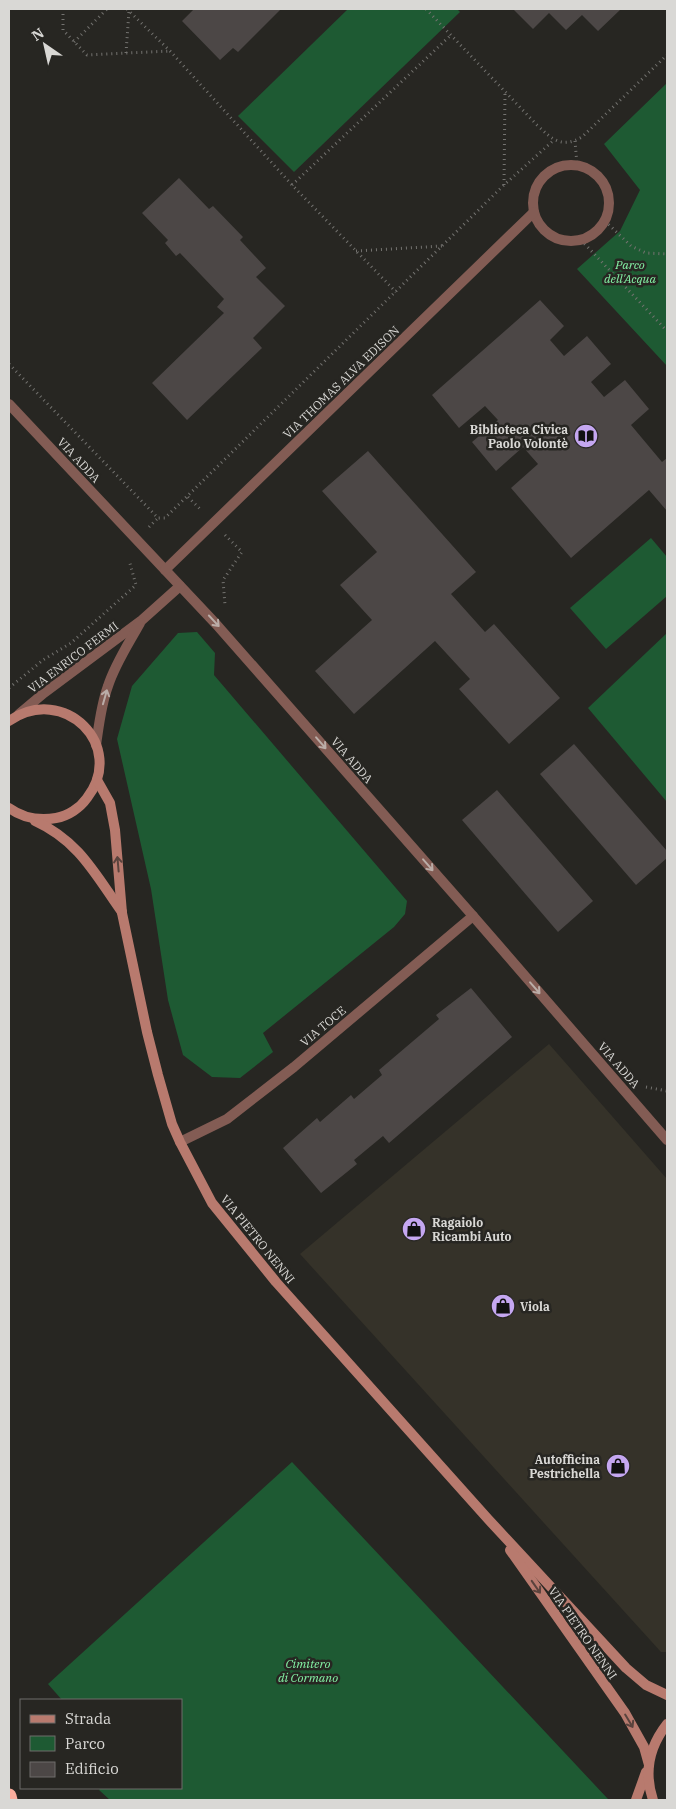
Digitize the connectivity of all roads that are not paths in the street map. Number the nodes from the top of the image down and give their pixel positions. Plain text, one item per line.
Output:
1 (534, 212) junction
2 (9, 404) edge
3 (166, 570) junction
4 (180, 586) junction
5 (142, 620) junction
6 (19, 714) junction
7 (9, 721) edge
8 (96, 745) junction
9 (97, 780) junction
10 (9, 808) edge
11 (9, 812) edge
12 (20, 815) junction
13 (31, 818) junction
14 (122, 913) junction
15 (473, 916) junction
16 (667, 1140) edge
17 (180, 1142) junction
18 (488, 1519) junction
19 (667, 1695) edge
20 (667, 1724) edge
21 (649, 1766) junction
22 (9, 1796) edge
23 (10, 1800) edge
24 (636, 1800) edge
25 (653, 1800) edge

1 - 1 street
1 - 3 street, VIA THOMAS ALVA EDISON
2 - 3 street, VIA ADDA
3 - 4 street, VIA ADDA
4 - 5 street, VIA ENRICO FERMI
4 -> 15 street, VIA ADDA
5 - 6 street, VIA ENRICO FERMI
8 -> 5 street, VIA ENRICO FERMI
6 - 7 street
6 - 8 street
8 - 9 street
9 - 13 street
14 -> 9 street, VIA PIETRO NENNI
10 - 12 street
11 - 12 street
12 - 13 street
13 - 14 street, VIA PIETRO NENNI
14 - 17 street, VIA PIETRO NENNI
15 -> 16 street, VIA ADDA
15 - 17 street, VIA TOCE
17 - 18 street, VIA PIETRO NENNI
18 - 19 street, VIA PIETRO NENNI
18 -> 21 street, VIA PIETRO NENNI
20 - 21 street
21 - 24 street
21 - 25 street
22 - 23 highway

